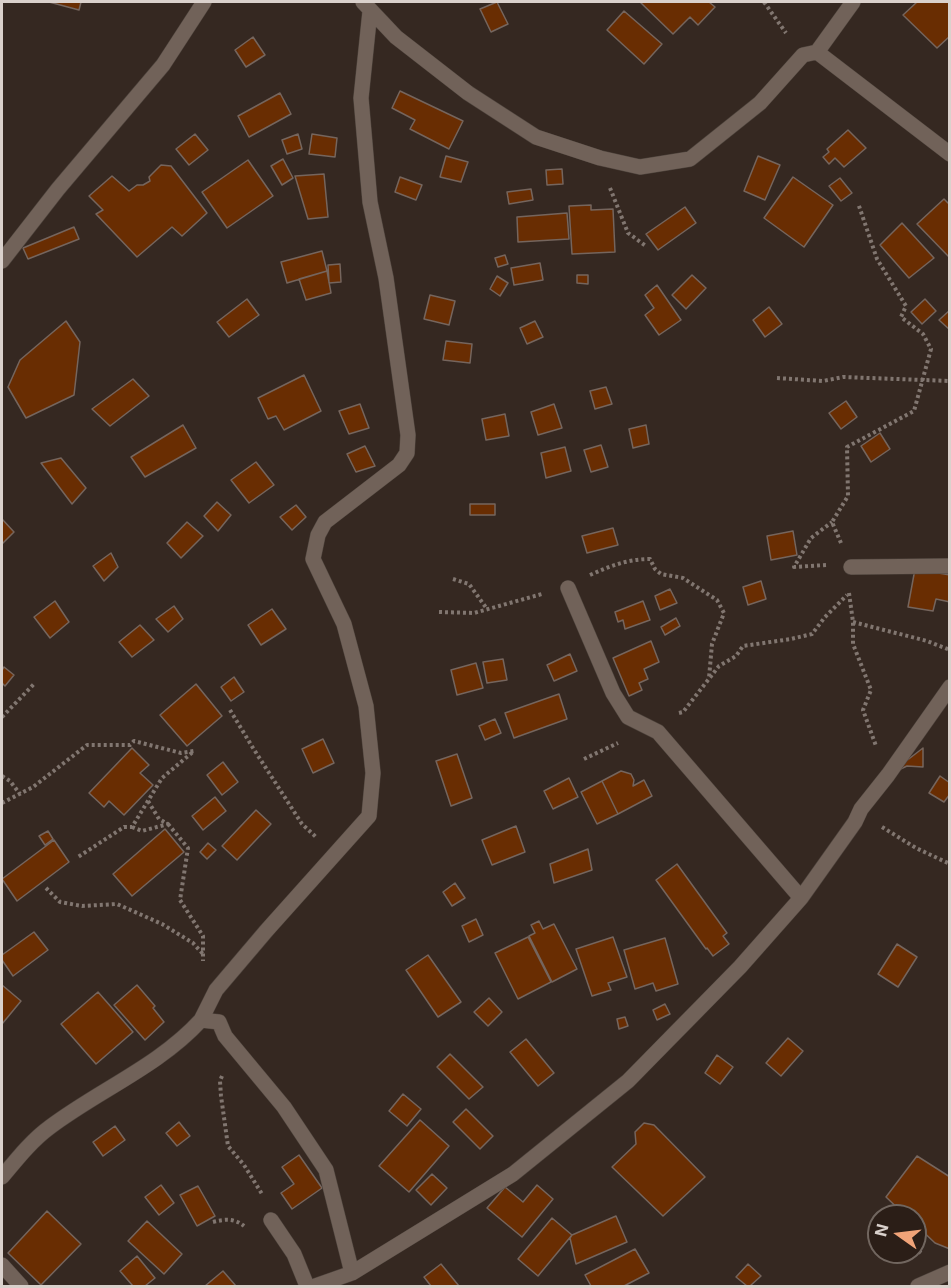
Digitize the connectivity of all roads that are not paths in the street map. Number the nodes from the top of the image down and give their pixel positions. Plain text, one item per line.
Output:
1 (204, 2) edge
2 (853, 2) edge
3 (366, 6) edge
4 (810, 54) junction
5 (950, 154) edge
6 (2, 261) edge
7 (950, 566) edge
8 (851, 567) road end
9 (568, 588) road end
10 (950, 687) edge
11 (801, 898) junction
12 (201, 1020) junction
13 (2, 1177) edge
14 (271, 1220) road end
15 (2, 1265) edge
16 (950, 1272) edge
17 (352, 1273) junction
18 (21, 1287) edge
19 (307, 1287) edge
20 (315, 1287) edge
21 (918, 1287) edge

1 - 6 street
2 - 4 street
3 - 4 street
3 - 12 street
4 - 5 street
7 - 8 street
9 - 11 street
10 - 11 street
11 - 17 street
12 - 13 street
12 - 17 street
14 - 19 street
15 - 18 street
16 - 21 street
17 - 20 street

